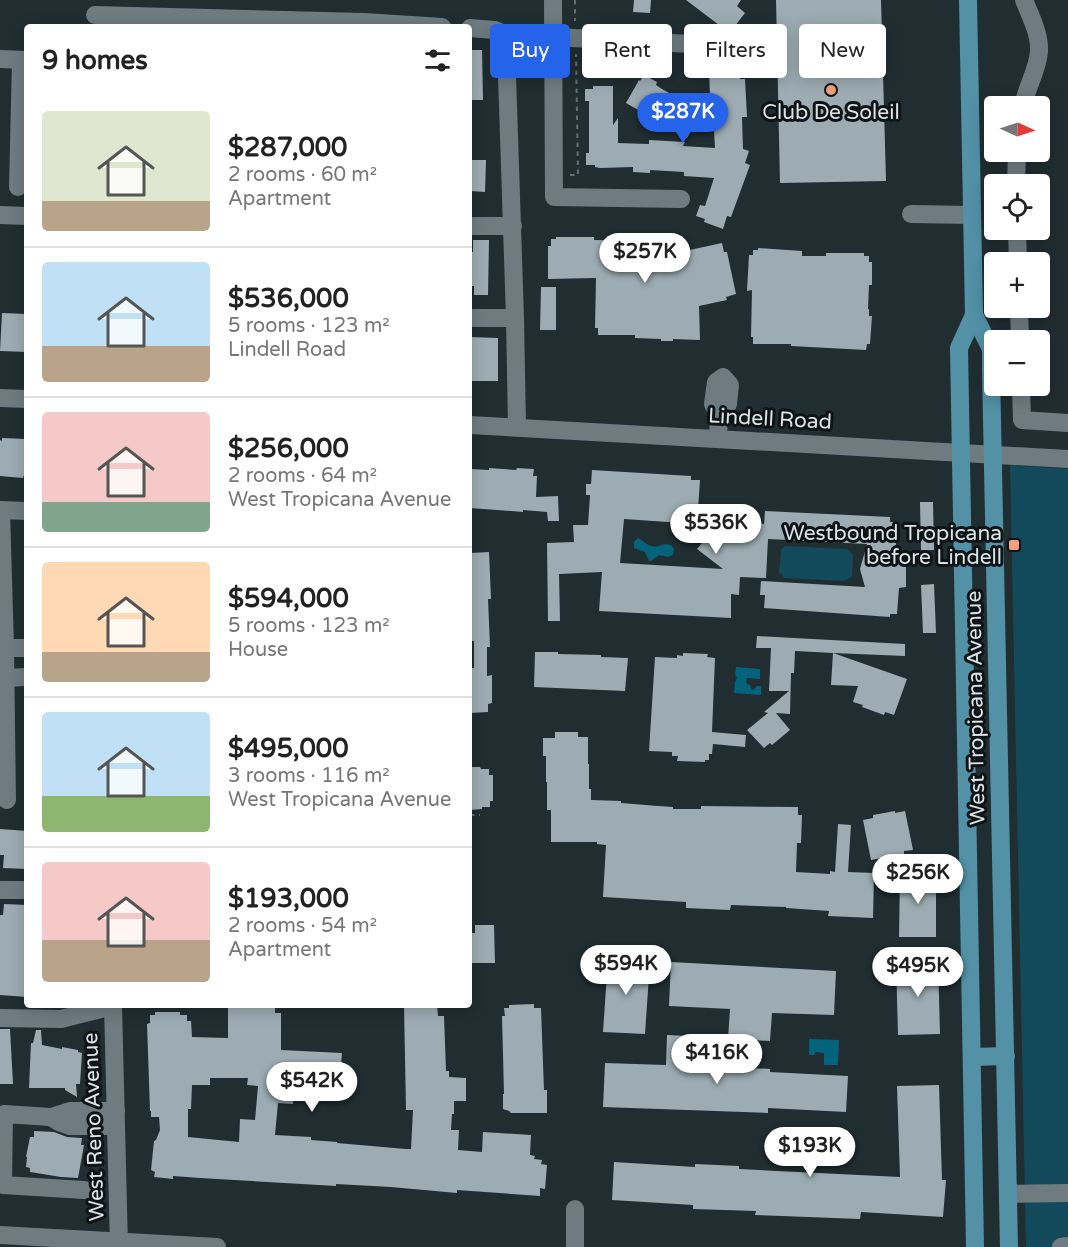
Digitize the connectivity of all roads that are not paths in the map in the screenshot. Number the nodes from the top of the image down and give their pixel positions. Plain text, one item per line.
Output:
1 (553, 0) edge
2 (968, 0) edge
3 (1024, 0) edge
4 (95, 14) edge
5 (250, 23) edge
6 (303, 24) edge
7 (553, 24) edge
8 (472, 28) edge
9 (570, 38) edge
10 (684, 44) edge
11 (0, 59) edge
12 (24, 60) edge
13 (553, 78) edge
14 (1026, 96) edge
15 (18, 187) dead end
16 (681, 199) dead end
17 (911, 214) dead end
18 (0, 215) edge
19 (24, 216) edge
20 (972, 216) junction
21 (472, 226) edge
22 (513, 226) junction
23 (974, 315) junction
24 (472, 318) edge
25 (515, 318) junction
26 (1021, 396) edge
27 (0, 398) edge
28 (24, 399) edge
29 (720, 414) dead end
30 (1068, 423) edge
31 (472, 424) edge
32 (517, 427) junction
33 (718, 439) junction
34 (961, 453) junction
35 (993, 454) junction
36 (1068, 459) edge
37 (0, 510) edge
38 (24, 511) edge
39 (5, 648) junction
40 (24, 648) edge
41 (24, 677) edge
42 (5, 678) junction
43 (3, 736) edge
44 (966, 747) junction
45 (999, 747) junction
46 (999, 773) junction
47 (966, 774) junction
48 (7, 800) dead end
49 (0, 890) edge
50 (24, 890) edge
51 (102, 1008) edge
52 (113, 1008) edge
53 (0, 1018) edge
54 (1006, 1056) junction
55 (972, 1057) junction
56 (116, 1118) junction
57 (2, 1185) edge
58 (84, 1190) dead end
59 (1068, 1193) edge
60 (1008, 1194) junction
61 (575, 1209) dead end
62 (0, 1235) edge
63 (119, 1244) edge
64 (1068, 1246) edge
65 (217, 1247) edge
66 (575, 1247) edge
67 (975, 1247) edge
68 (1009, 1247) edge
69 (1060, 1247) edge

1 - 7 street
2 - 20 main road, West Tropicana Avenue
3 - 14 street
4 - 5 street
5 - 6 street
8 - 22 street
9 - 10 street
11 - 12 street
12 - 15 street
13 - 16 street
17 - 20 street
18 - 19 street
20 - 23 main road, West Tropicana Avenue
21 - 22 street
22 - 25 street
23 - 34 main road, West Tropicana Avenue
23 - 35 main road, West Tropicana Avenue
24 - 25 street
25 - 32 street
26 - 30 street
27 - 28 street
29 - 33 street
31 - 32 street, Lindell Road
32 - 33 street, Lindell Road
33 - 34 street, Lindell Road
34 - 35 street, Lindell Road
34 - 44 main road, West Tropicana Avenue
35 - 36 street, Lindell Road
35 - 45 main road, West Tropicana Avenue
37 - 38 street
37 - 39 street
39 - 40 street
39 - 42 street
41 - 42 street
42 - 43 street
43 - 48 street
44 - 45 main road
44 - 47 main road, West Tropicana Avenue
45 - 46 main road, West Tropicana Avenue
46 - 47 main road
46 - 54 main road, West Tropicana Avenue
47 - 55 main road, West Tropicana Avenue
49 - 50 street
51 - 53 street
52 - 56 street, West Reno Avenue
54 - 55 main road
54 - 60 main road, West Tropicana Avenue
55 - 67 main road, West Tropicana Avenue
56 - 57 street
56 - 63 street, West Reno Avenue
57 - 58 street
59 - 60 street
60 - 68 main road, West Tropicana Avenue
61 - 66 street
62 - 63 street
63 - 65 street
64 - 69 street

